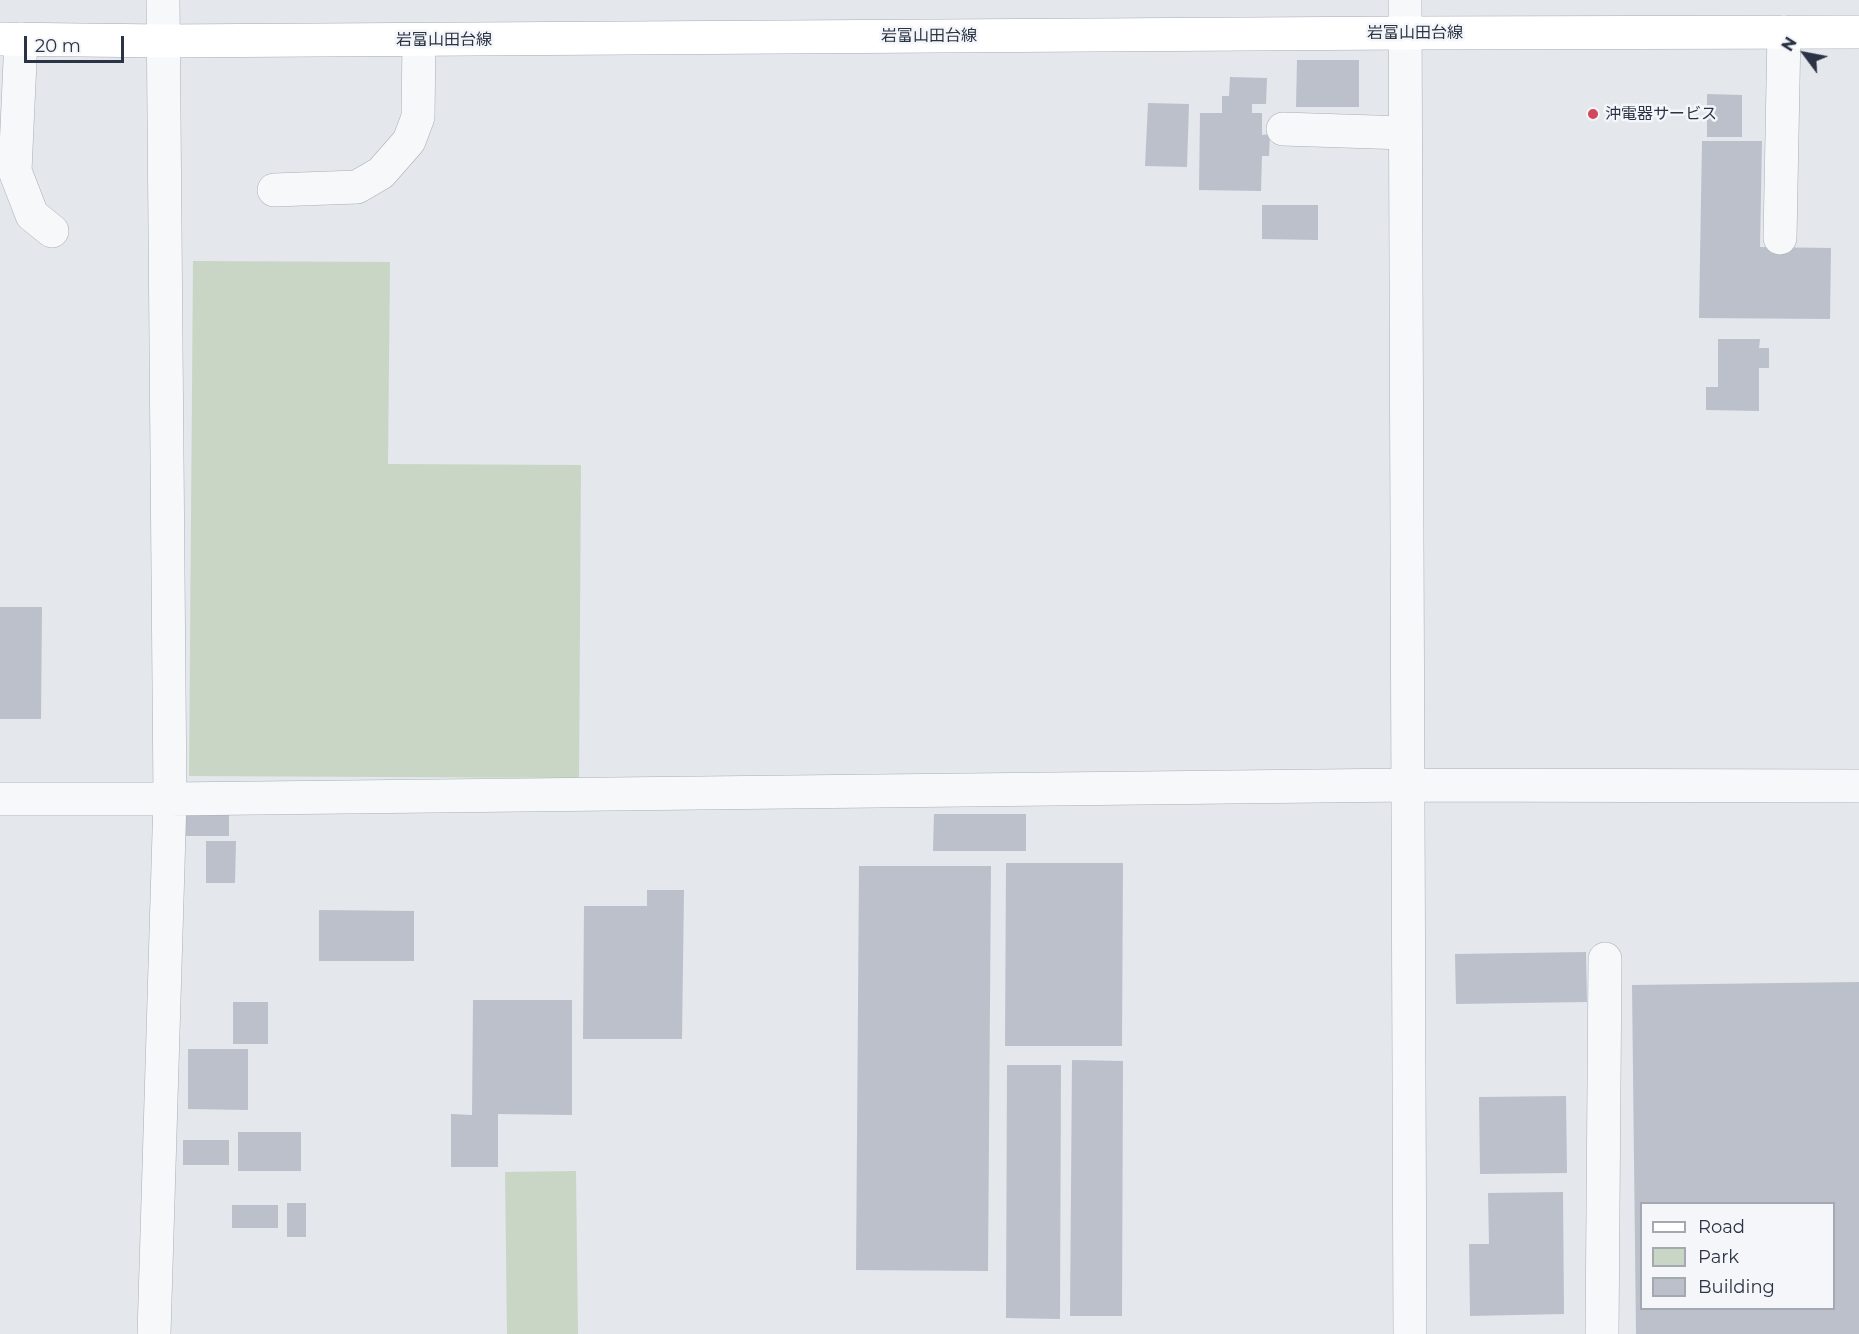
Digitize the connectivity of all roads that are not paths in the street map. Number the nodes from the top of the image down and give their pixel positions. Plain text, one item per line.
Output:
1 (163, 0) edge
2 (1405, 0) edge
3 (1784, 32) junction
4 (1859, 32) edge
5 (1405, 33) junction
6 (11, 39) edge
7 (419, 40) junction
8 (163, 41) junction
9 (1283, 129) dead end
10 (1405, 133) junction
11 (274, 190) dead end
12 (52, 231) dead end
13 (1780, 238) dead end
14 (1408, 785) junction
15 (1859, 786) edge
16 (0, 799) edge
17 (170, 799) junction
18 (1605, 959) dead end
19 (154, 1334) edge
20 (1410, 1334) edge
21 (1602, 1334) edge

1 - 8 street
2 - 5 street
3 - 4 main road, 岩富山田台線
3 - 5 main road, 岩富山田台線
3 - 13 street
5 - 7 main road, 岩富山田台線
5 - 10 street
6 - 8 main road, 岩富山田台線
6 - 12 street
7 - 8 main road, 岩富山田台線
7 - 11 street
8 - 17 street
9 - 10 street
10 - 14 street
14 - 15 street
14 - 17 street
14 - 20 street
16 - 17 street
17 - 19 street
18 - 21 street

